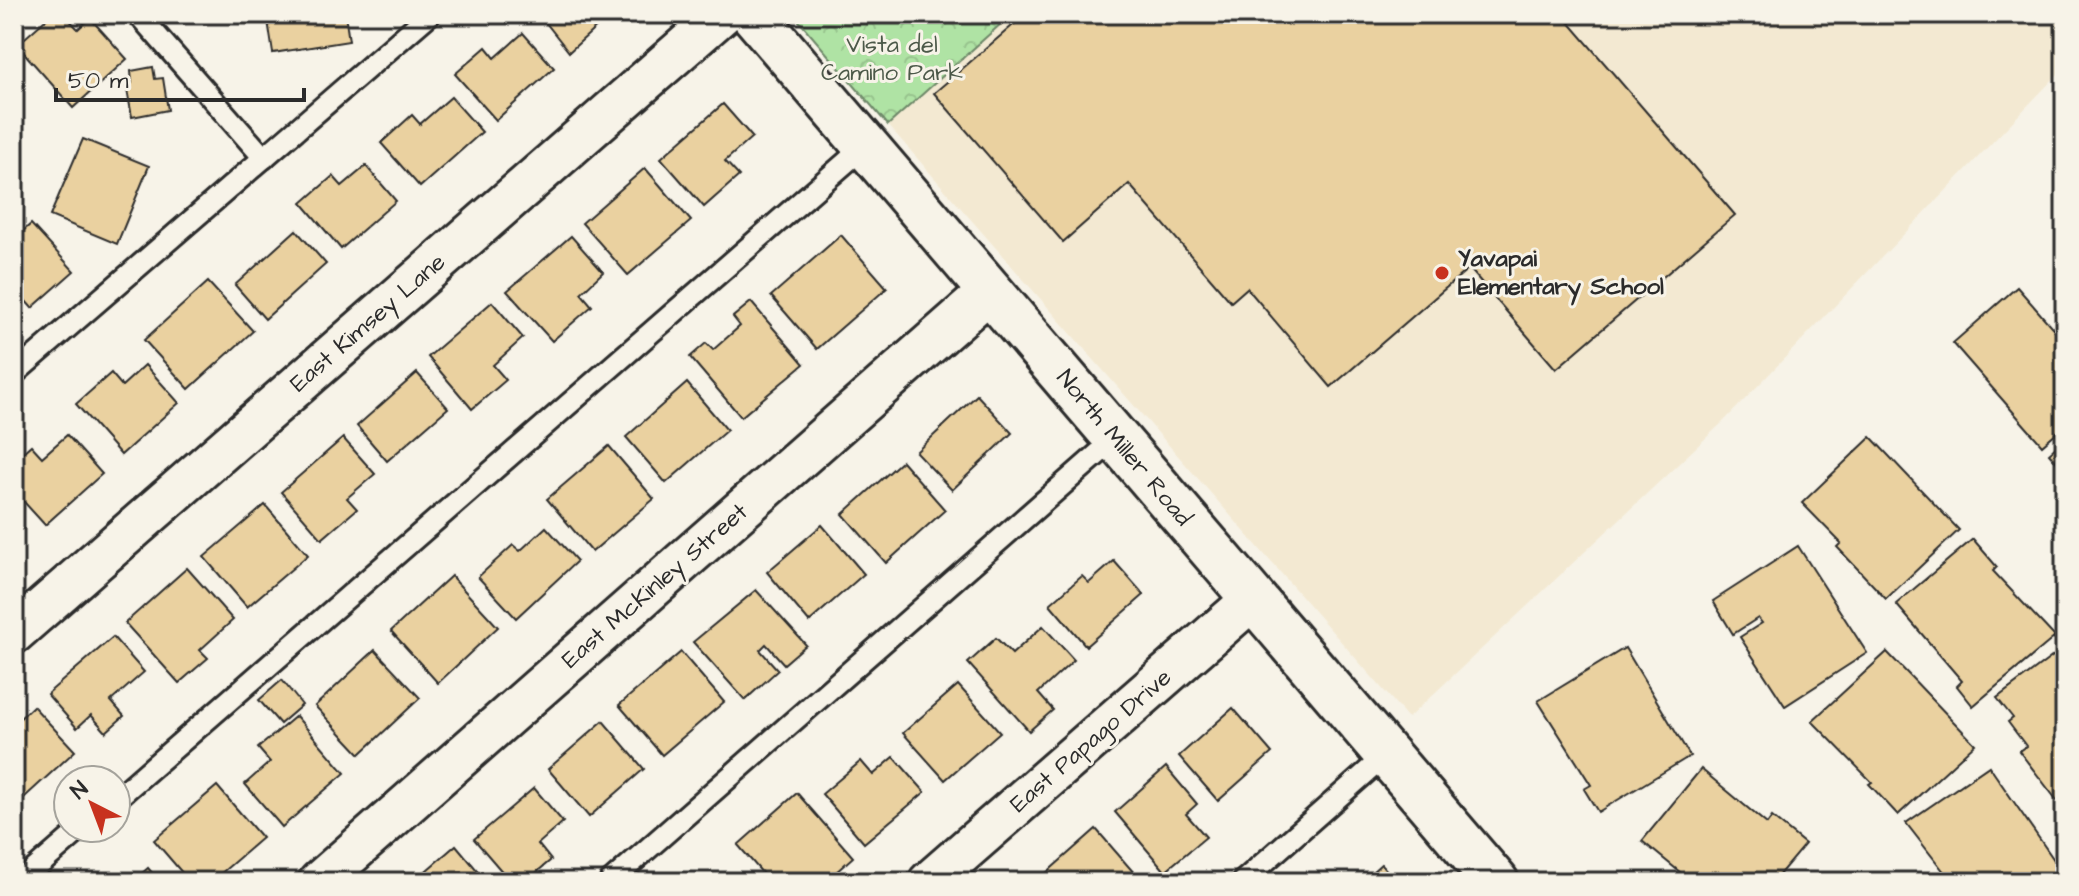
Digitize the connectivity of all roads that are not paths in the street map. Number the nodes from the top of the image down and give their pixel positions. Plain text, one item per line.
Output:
1 (138, 14) edge
2 (430, 14) edge
3 (722, 14) edge
4 (753, 14) edge
5 (866, 145) junction
6 (264, 158) junction
7 (991, 290) junction
8 (14, 374) edge
9 (1116, 438) junction
10 (1253, 599) junction
11 (14, 633) edge
12 (1386, 755) junction
13 (132, 785) edge
14 (64, 844) edge
15 (20, 882) edge
16 (319, 882) edge
17 (610, 882) edge
18 (929, 882) edge
19 (1242, 882) edge
20 (1496, 882) edge

1 - 6 lane
2 - 6 lane
3 - 11 street, East Kimsey Lane
4 - 5 street, North Miller Road
5 - 7 street, North Miller Road
5 - 13 lane
6 - 8 lane
7 - 9 street, North Miller Road
7 - 16 street, East McKinley Street
9 - 10 street, North Miller Road
9 - 17 lane
10 - 12 street, North Miller Road
10 - 18 street, East Papago Drive
12 - 19 lane
12 - 20 street, North Miller Road
14 - 15 lane

